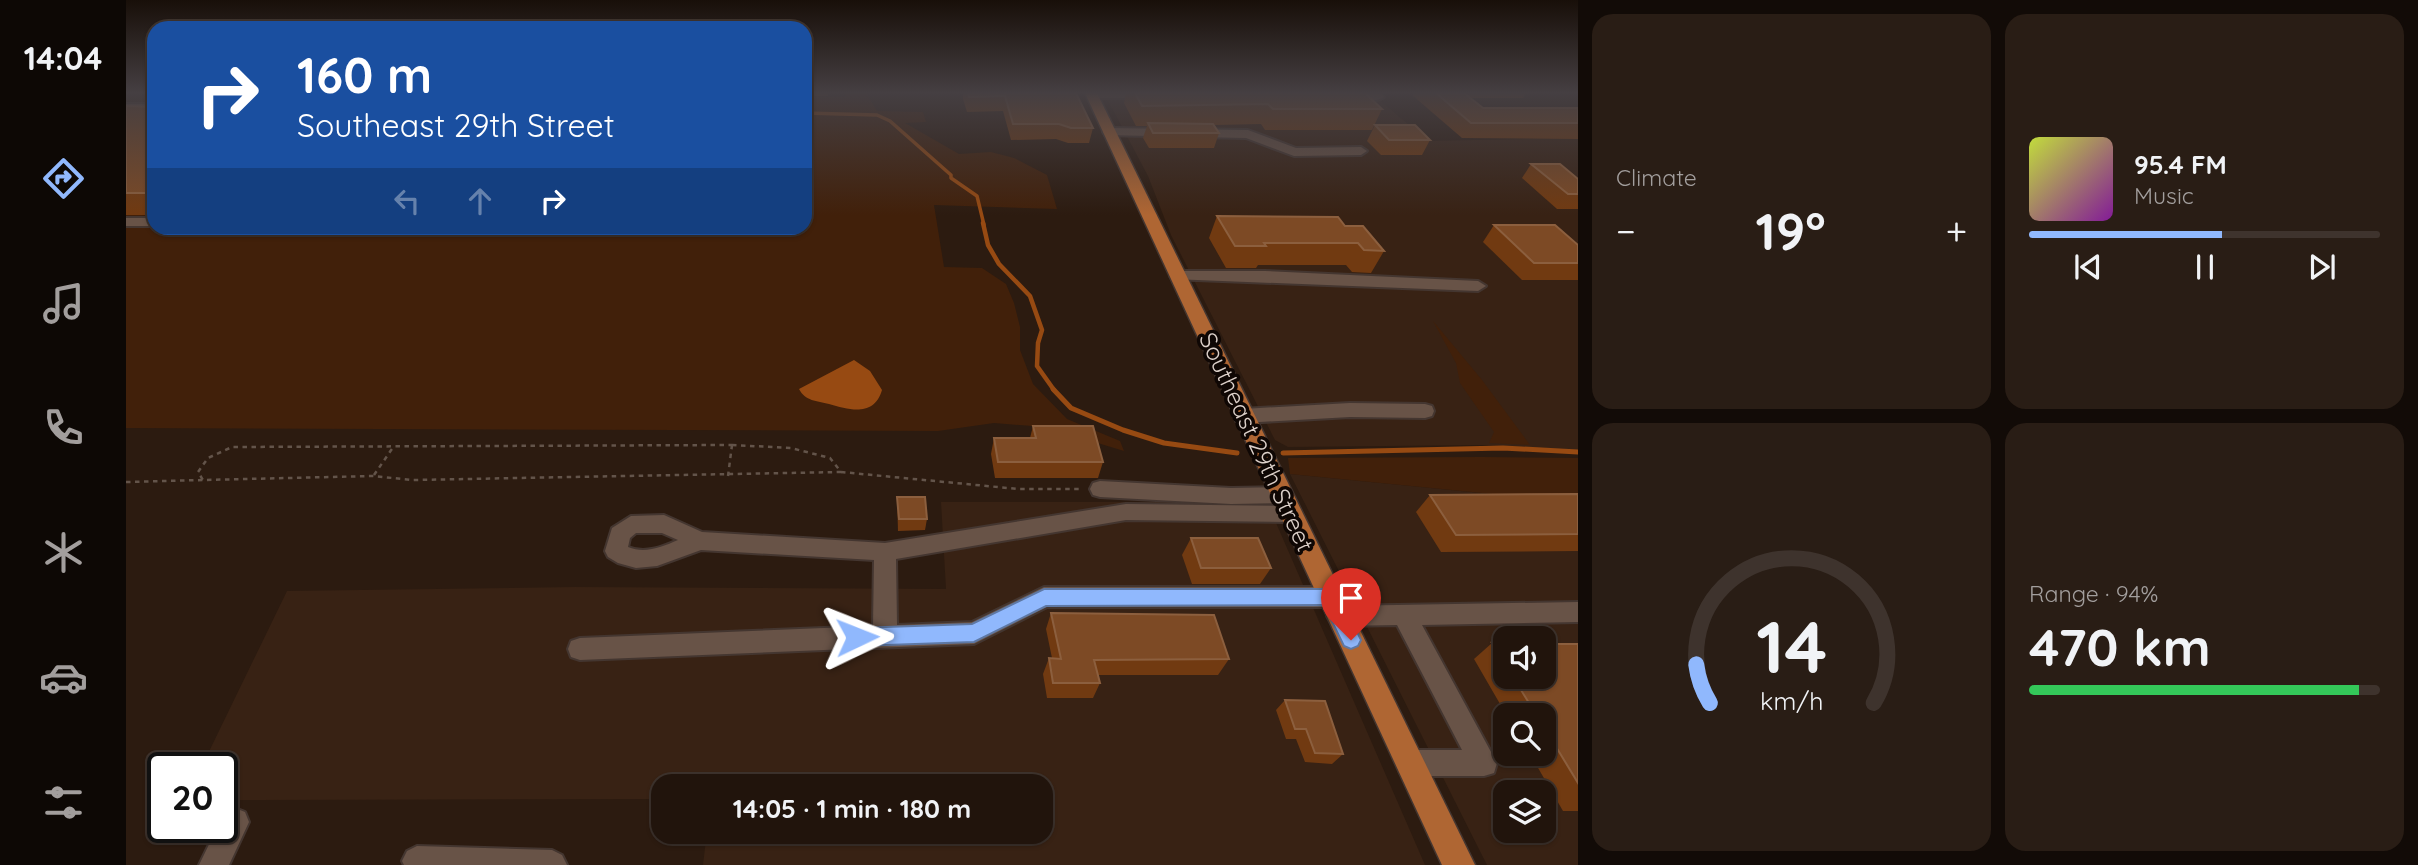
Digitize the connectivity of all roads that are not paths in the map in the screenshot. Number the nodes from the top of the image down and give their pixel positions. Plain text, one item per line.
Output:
1 (1110, 133) edge
2 (1172, 133) edge
3 (1361, 151) dead end
4 (126, 222) edge
5 (147, 222) edge
6 (1178, 276) junction
7 (1478, 286) dead end
8 (1425, 411) dead end
9 (1243, 416) junction
10 (1100, 489) road end
11 (1285, 504) junction
12 (699, 541) dead end
13 (885, 552) junction
14 (1334, 606) junction
15 (1578, 612) edge
16 (1404, 615) junction
17 (885, 636) junction
18 (580, 649) dead end
19 (1410, 763) junction
20 (225, 843) edge
21 (417, 861) dead end
22 (214, 865) edge
23 (552, 865) edge
24 (1459, 865) edge

1 - 6 main road, Southeast 29th Street
2 - 3 lane
4 - 5 lane
6 - 7 lane
6 - 9 main road, Southeast 29th Street
8 - 9 lane
9 - 11 main road, Southeast 29th Street
10 - 11 lane
11 - 13 lane
11 - 14 main road, Southeast 29th Street
12 - 13 lane
13 - 17 lane
14 - 16 lane
14 - 17 lane
14 - 19 main road, Southeast 29th Street
15 - 16 lane
16 - 19 lane
17 - 18 lane
19 - 24 main road, Southeast 29th Street
20 - 22 lane
21 - 23 lane

